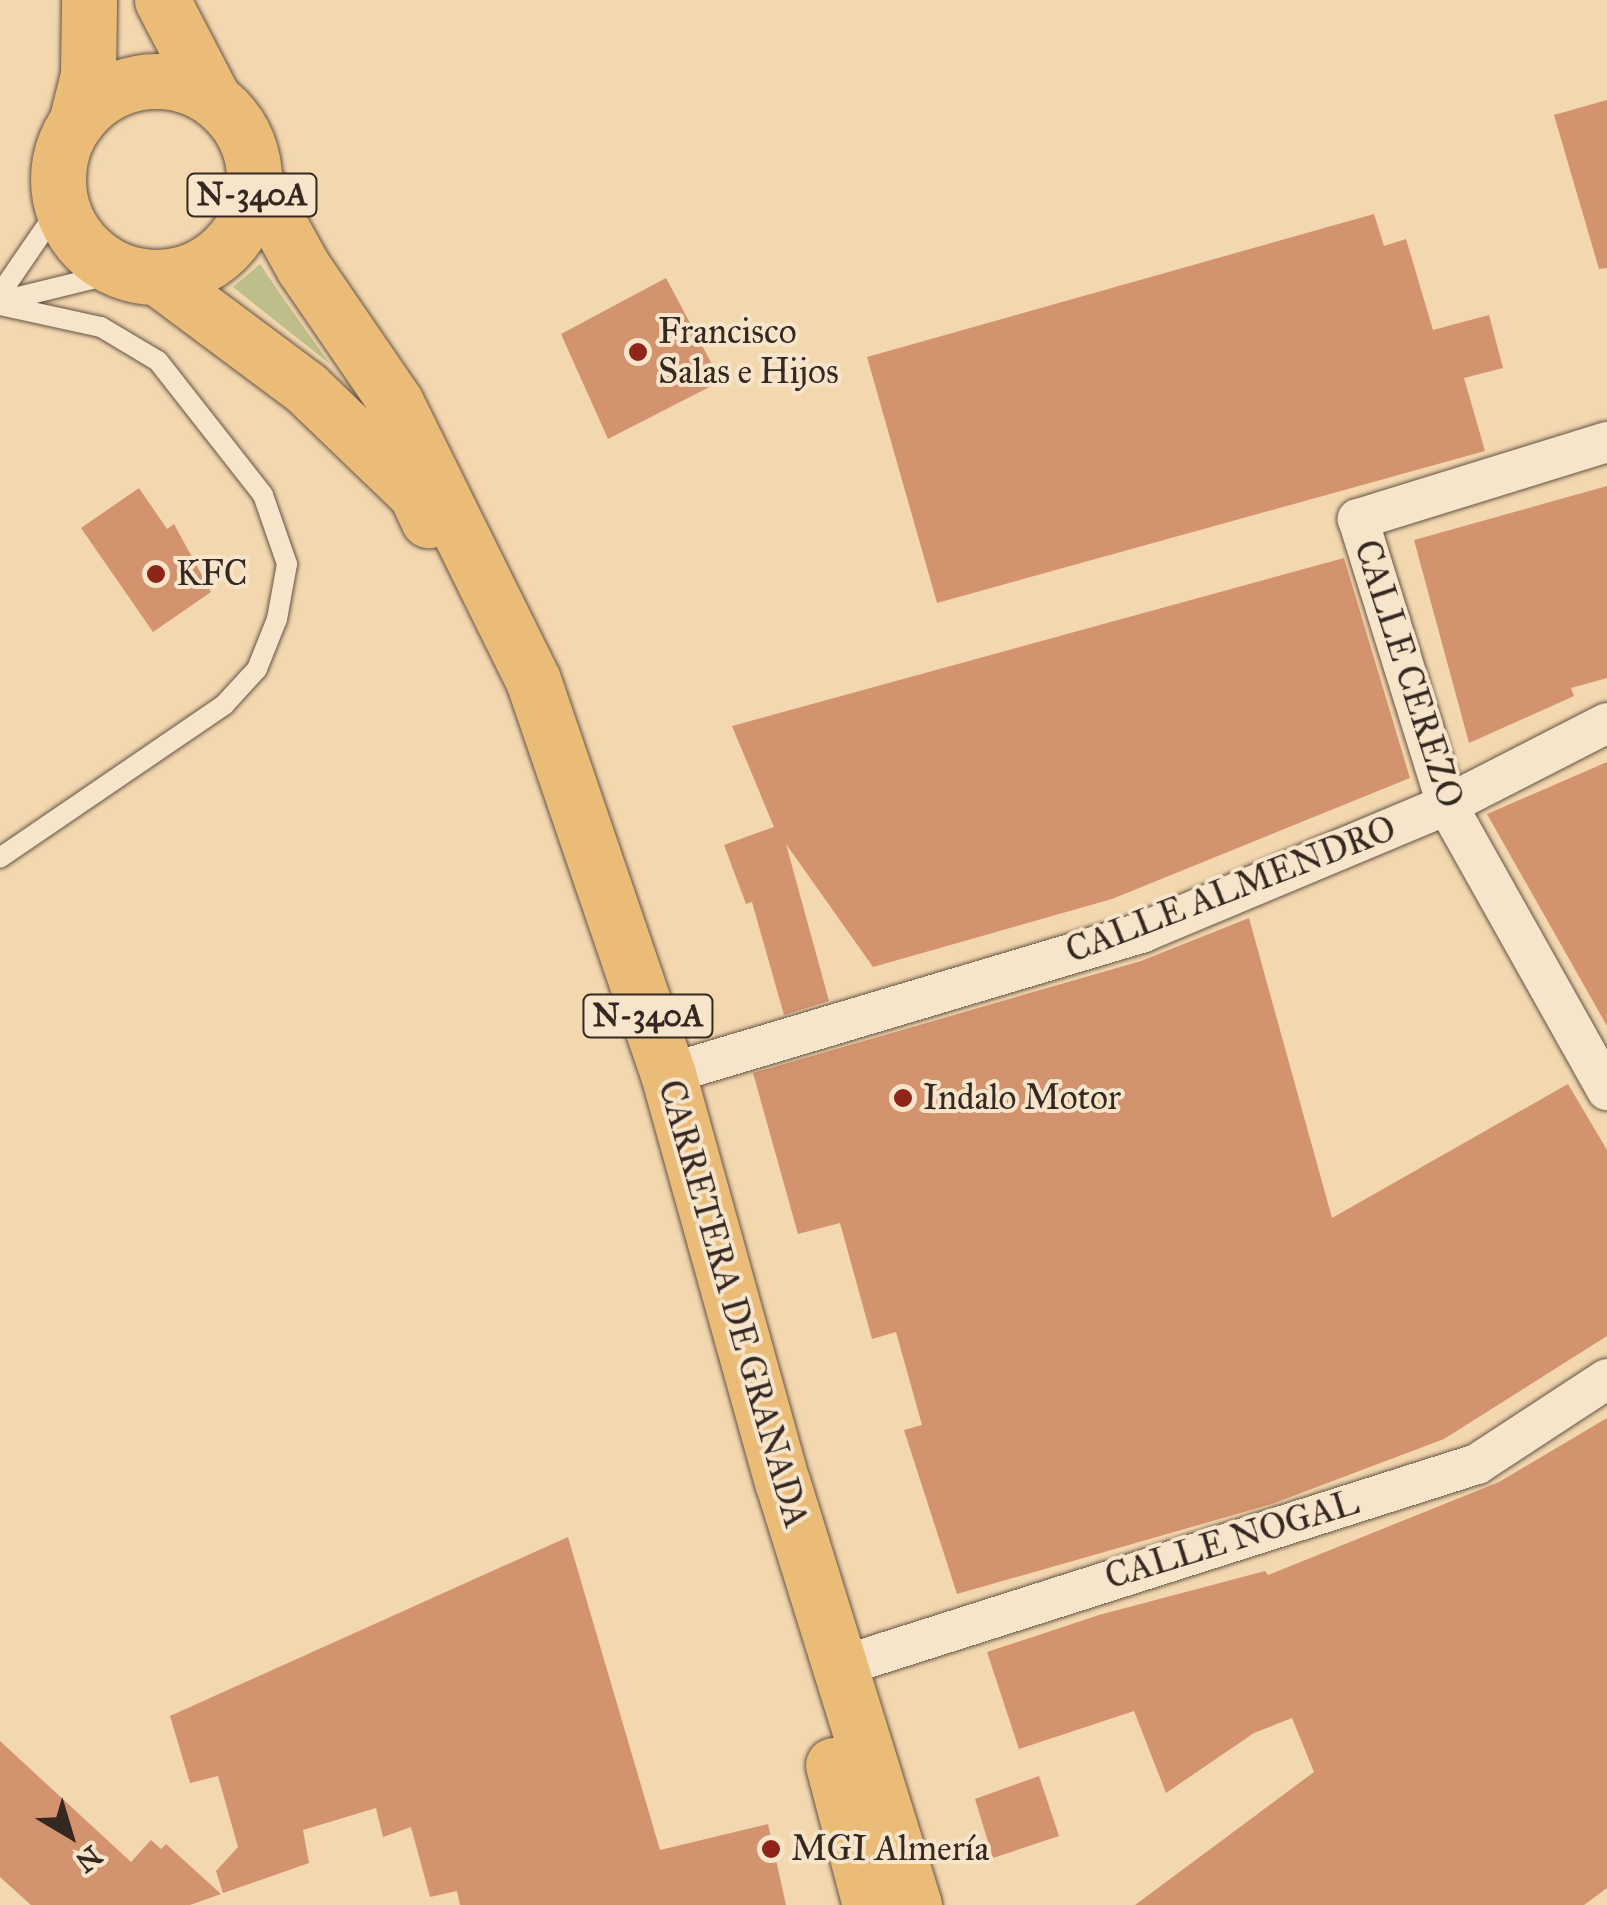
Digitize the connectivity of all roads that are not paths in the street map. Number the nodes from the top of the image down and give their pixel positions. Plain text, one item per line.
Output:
1 (89, 0) edge
2 (162, 0) edge
3 (214, 100) junction
4 (76, 123) junction
5 (254, 180) junction
6 (62, 206) junction
7 (140, 274) junction
8 (0, 294) edge
9 (0, 304) edge
10 (1607, 442) edge
11 (1607, 723) edge
12 (1447, 805) junction
13 (0, 858) edge
14 (668, 1074) junction
15 (1607, 1090) edge
16 (1607, 1379) edge
17 (839, 1666) junction
18 (870, 1905) edge
19 (914, 1905) edge

1 - 4 highway
2 - 3 highway, N-340A
3 - 4 highway
3 - 5 highway, N-340A
4 - 6 highway
5 - 7 highway, N-340A
5 - 14 highway, CARRETERA DE GRANADA / N-340A
6 - 7 highway, N-340A
6 - 8 lane
7 - 9 lane
7 - 18 highway, CARRETERA DE GRANADA / N-340A
9 - 13 lane
10 - 12 street, CALLE CEREZO
11 - 12 street, CALLE ALMENDRO
12 - 14 street, CALLE ALMENDRO
12 - 15 street, CALLE CEREZO
14 - 17 highway, CARRETERA DE GRANADA / N-340A
16 - 17 street, CALLE NOGAL
17 - 19 highway, CARRETERA DE GRANADA / N-340A

